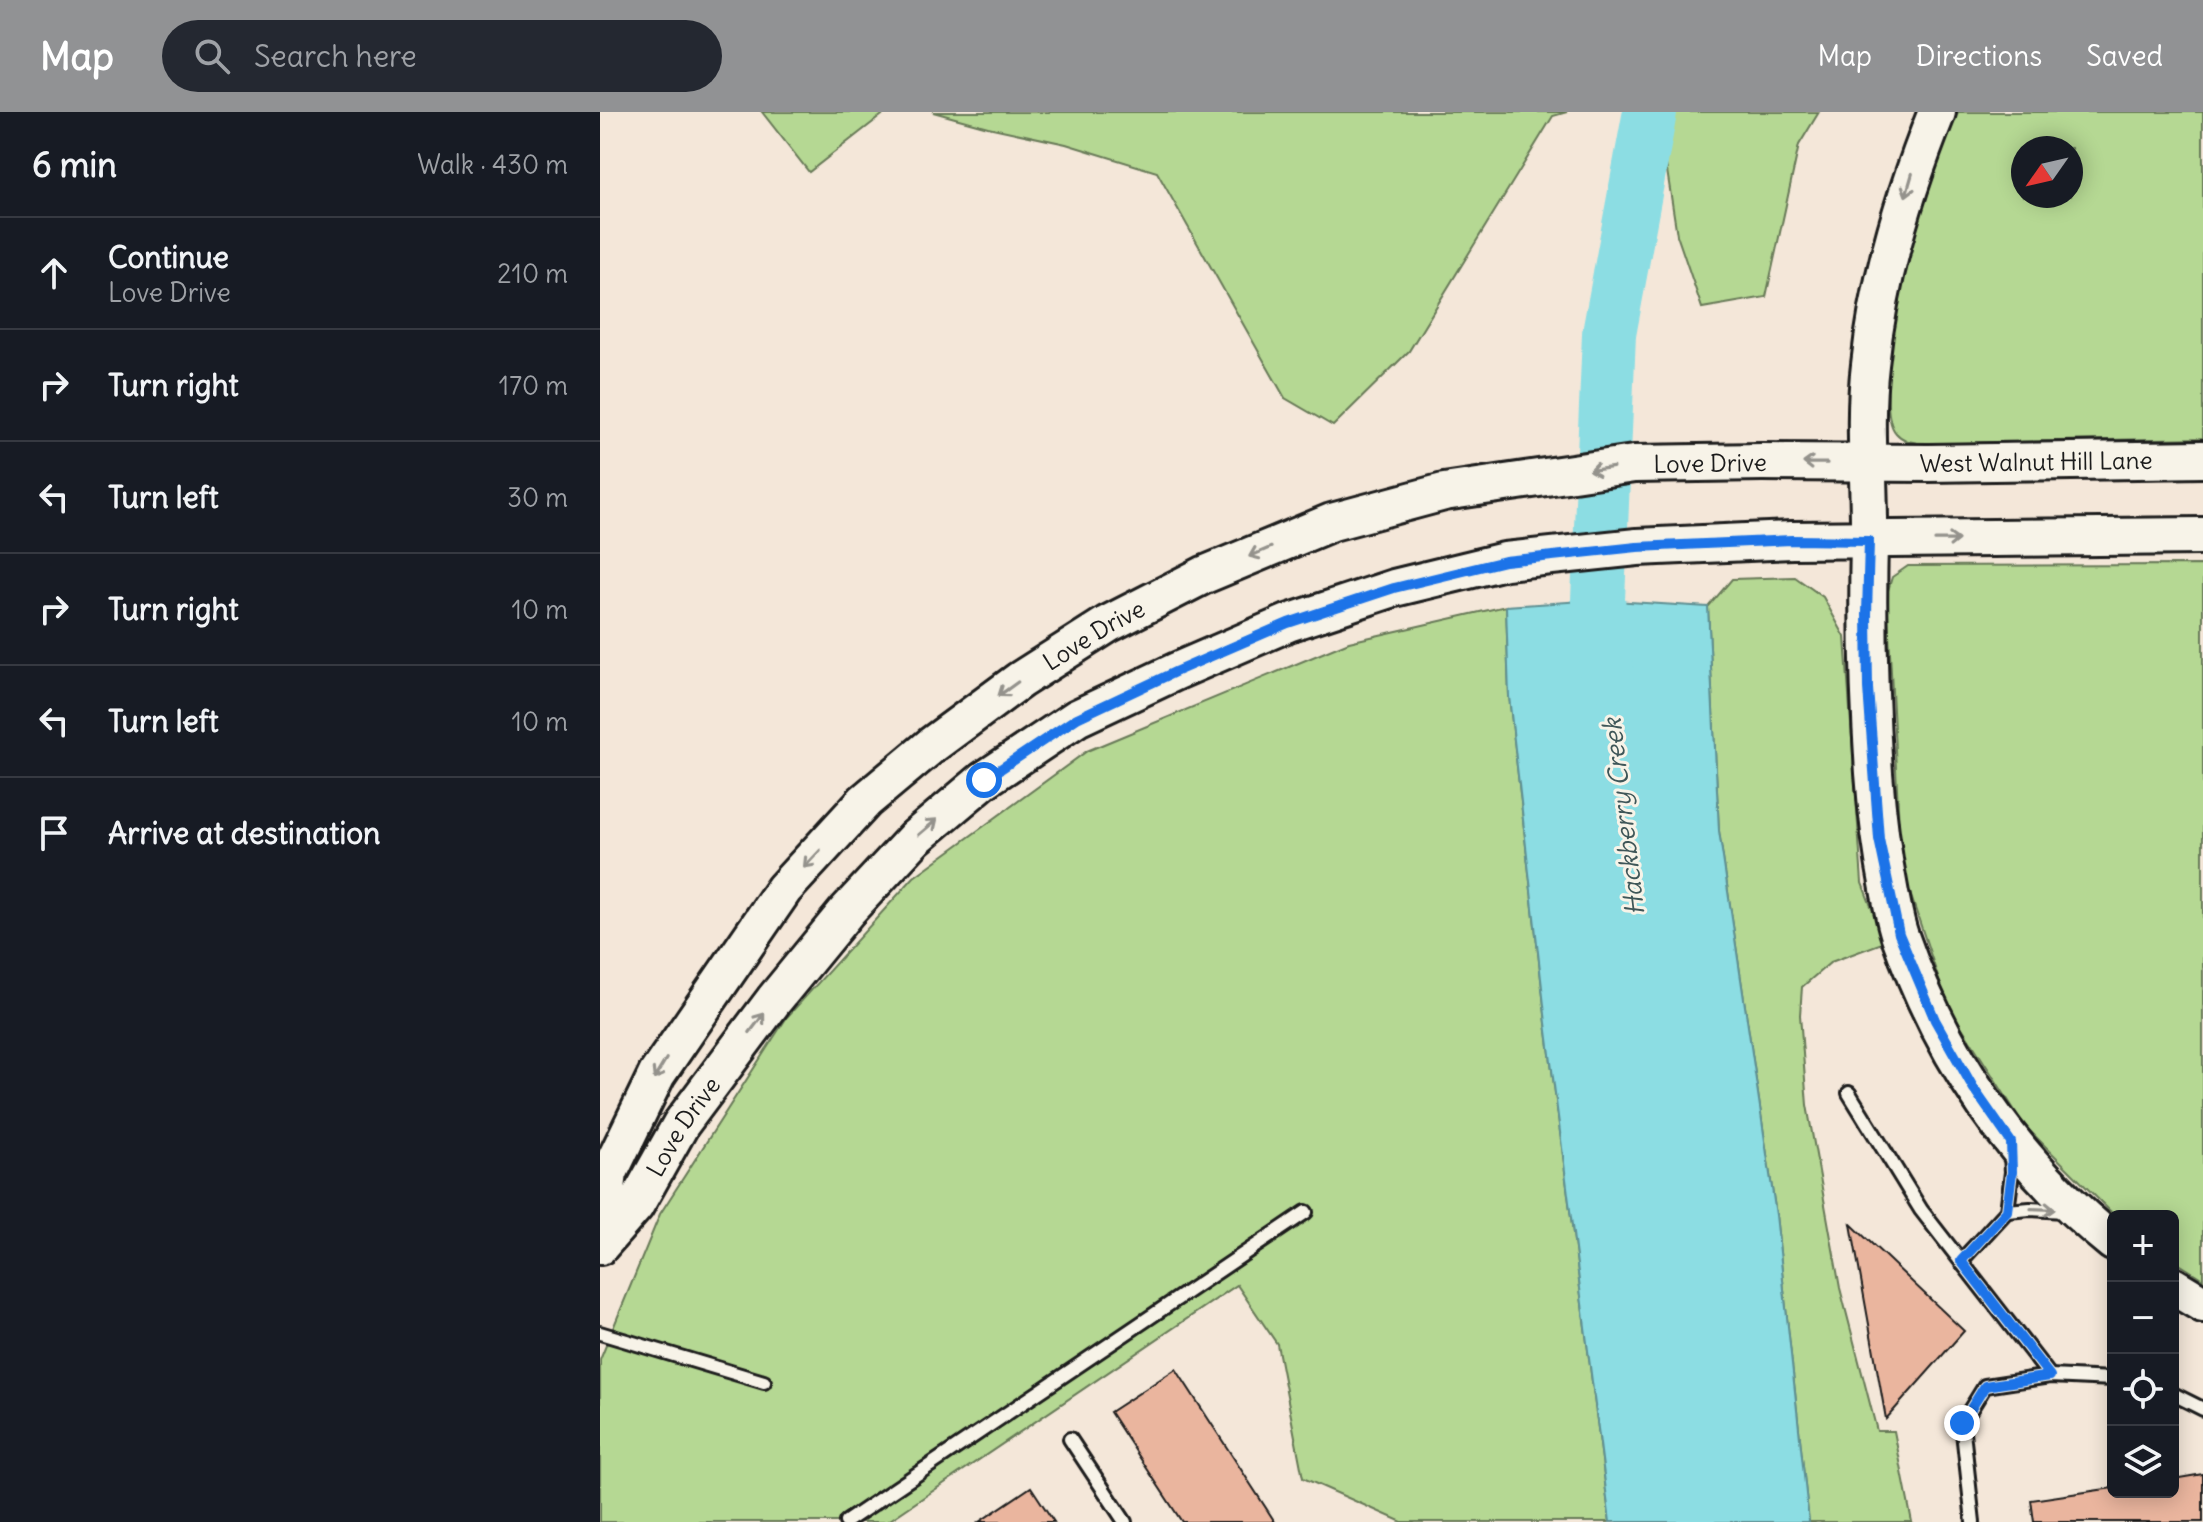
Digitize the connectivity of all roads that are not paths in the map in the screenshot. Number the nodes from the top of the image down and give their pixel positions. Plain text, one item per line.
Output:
1 (1937, 112) edge
2 (2203, 459) edge
3 (1868, 464) junction
4 (2203, 536) edge
5 (1869, 541) junction
6 (1849, 1093) dead end
7 (2011, 1142) junction
8 (2007, 1211) junction
9 (1306, 1212) dead end
10 (2078, 1212) junction
11 (2107, 1237) edge
12 (600, 1244) edge
13 (1961, 1261) junction
14 (2179, 1290) edge
15 (2203, 1304) edge
16 (600, 1333) edge
17 (2050, 1376) junction
18 (2107, 1379) edge
19 (764, 1382) dead end
20 (2179, 1397) edge
21 (2203, 1409) edge
22 (1070, 1439) dead end
23 (846, 1522) edge
24 (1125, 1522) edge
25 (1973, 1522) edge

1 -> 3 street
2 - 3 street, West Walnut Hill Lane
3 - 5 street
3 -> 12 street, Love Drive
5 -> 4 street
5 - 7 street
12 -> 5 street, Love Drive
6 - 13 lane
7 - 8 lane
7 - 10 street
8 -> 10 lane
8 - 13 lane
9 - 23 lane
10 - 11 street
13 - 17 lane
14 - 15 street
16 - 19 lane
17 - 18 lane
17 - 25 lane
20 - 21 lane
22 - 24 lane

